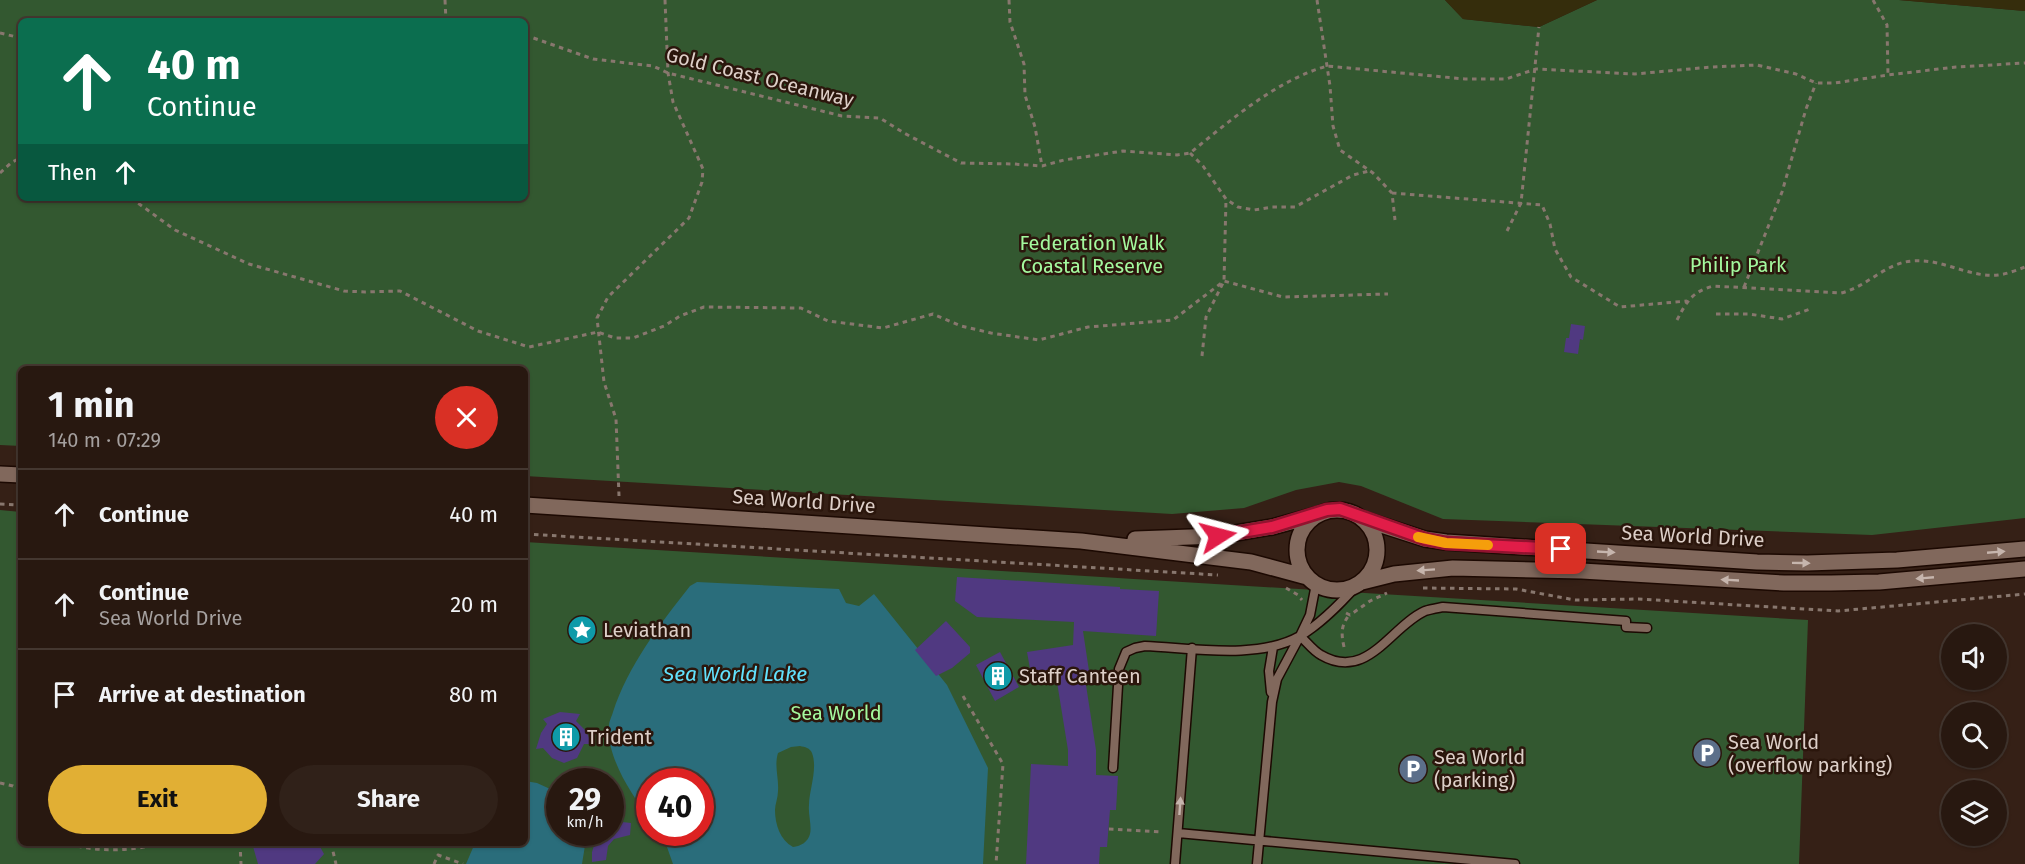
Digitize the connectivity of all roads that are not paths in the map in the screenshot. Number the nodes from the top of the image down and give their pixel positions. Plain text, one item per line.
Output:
1 (0, 474) edge
2 (18, 476) edge
3 (528, 505) edge
4 (1316, 515) junction
5 (1363, 519) junction
6 (1081, 541) junction
7 (2025, 549) edge
8 (2025, 569) edge
9 (1311, 581) junction
10 (1360, 583) junction
11 (1647, 628) dead end
12 (1300, 636) junction
13 (1273, 647) junction
14 (1192, 648) junction
15 (1272, 702) junction
16 (1113, 768) dead end
17 (1178, 833) junction
18 (1259, 840) junction
19 (1175, 864) edge
20 (1257, 864) edge
21 (1515, 864) edge

1 - 2 street
3 - 6 street, Sea World Drive
4 - 5 street
4 - 6 street, Sea World Drive
4 - 9 street
5 -> 7 street, Sea World Drive
5 - 10 street
6 - 9 street, Sea World Drive
8 -> 10 street
9 - 10 street
9 - 12 lane
10 - 12 lane
11 - 12 lane
12 - 13 lane
12 - 15 lane
13 - 14 lane
13 - 15 lane
14 - 16 lane
17 -> 14 lane
15 - 18 lane
17 - 18 lane
17 - 19 lane
18 - 20 lane
18 - 21 lane

